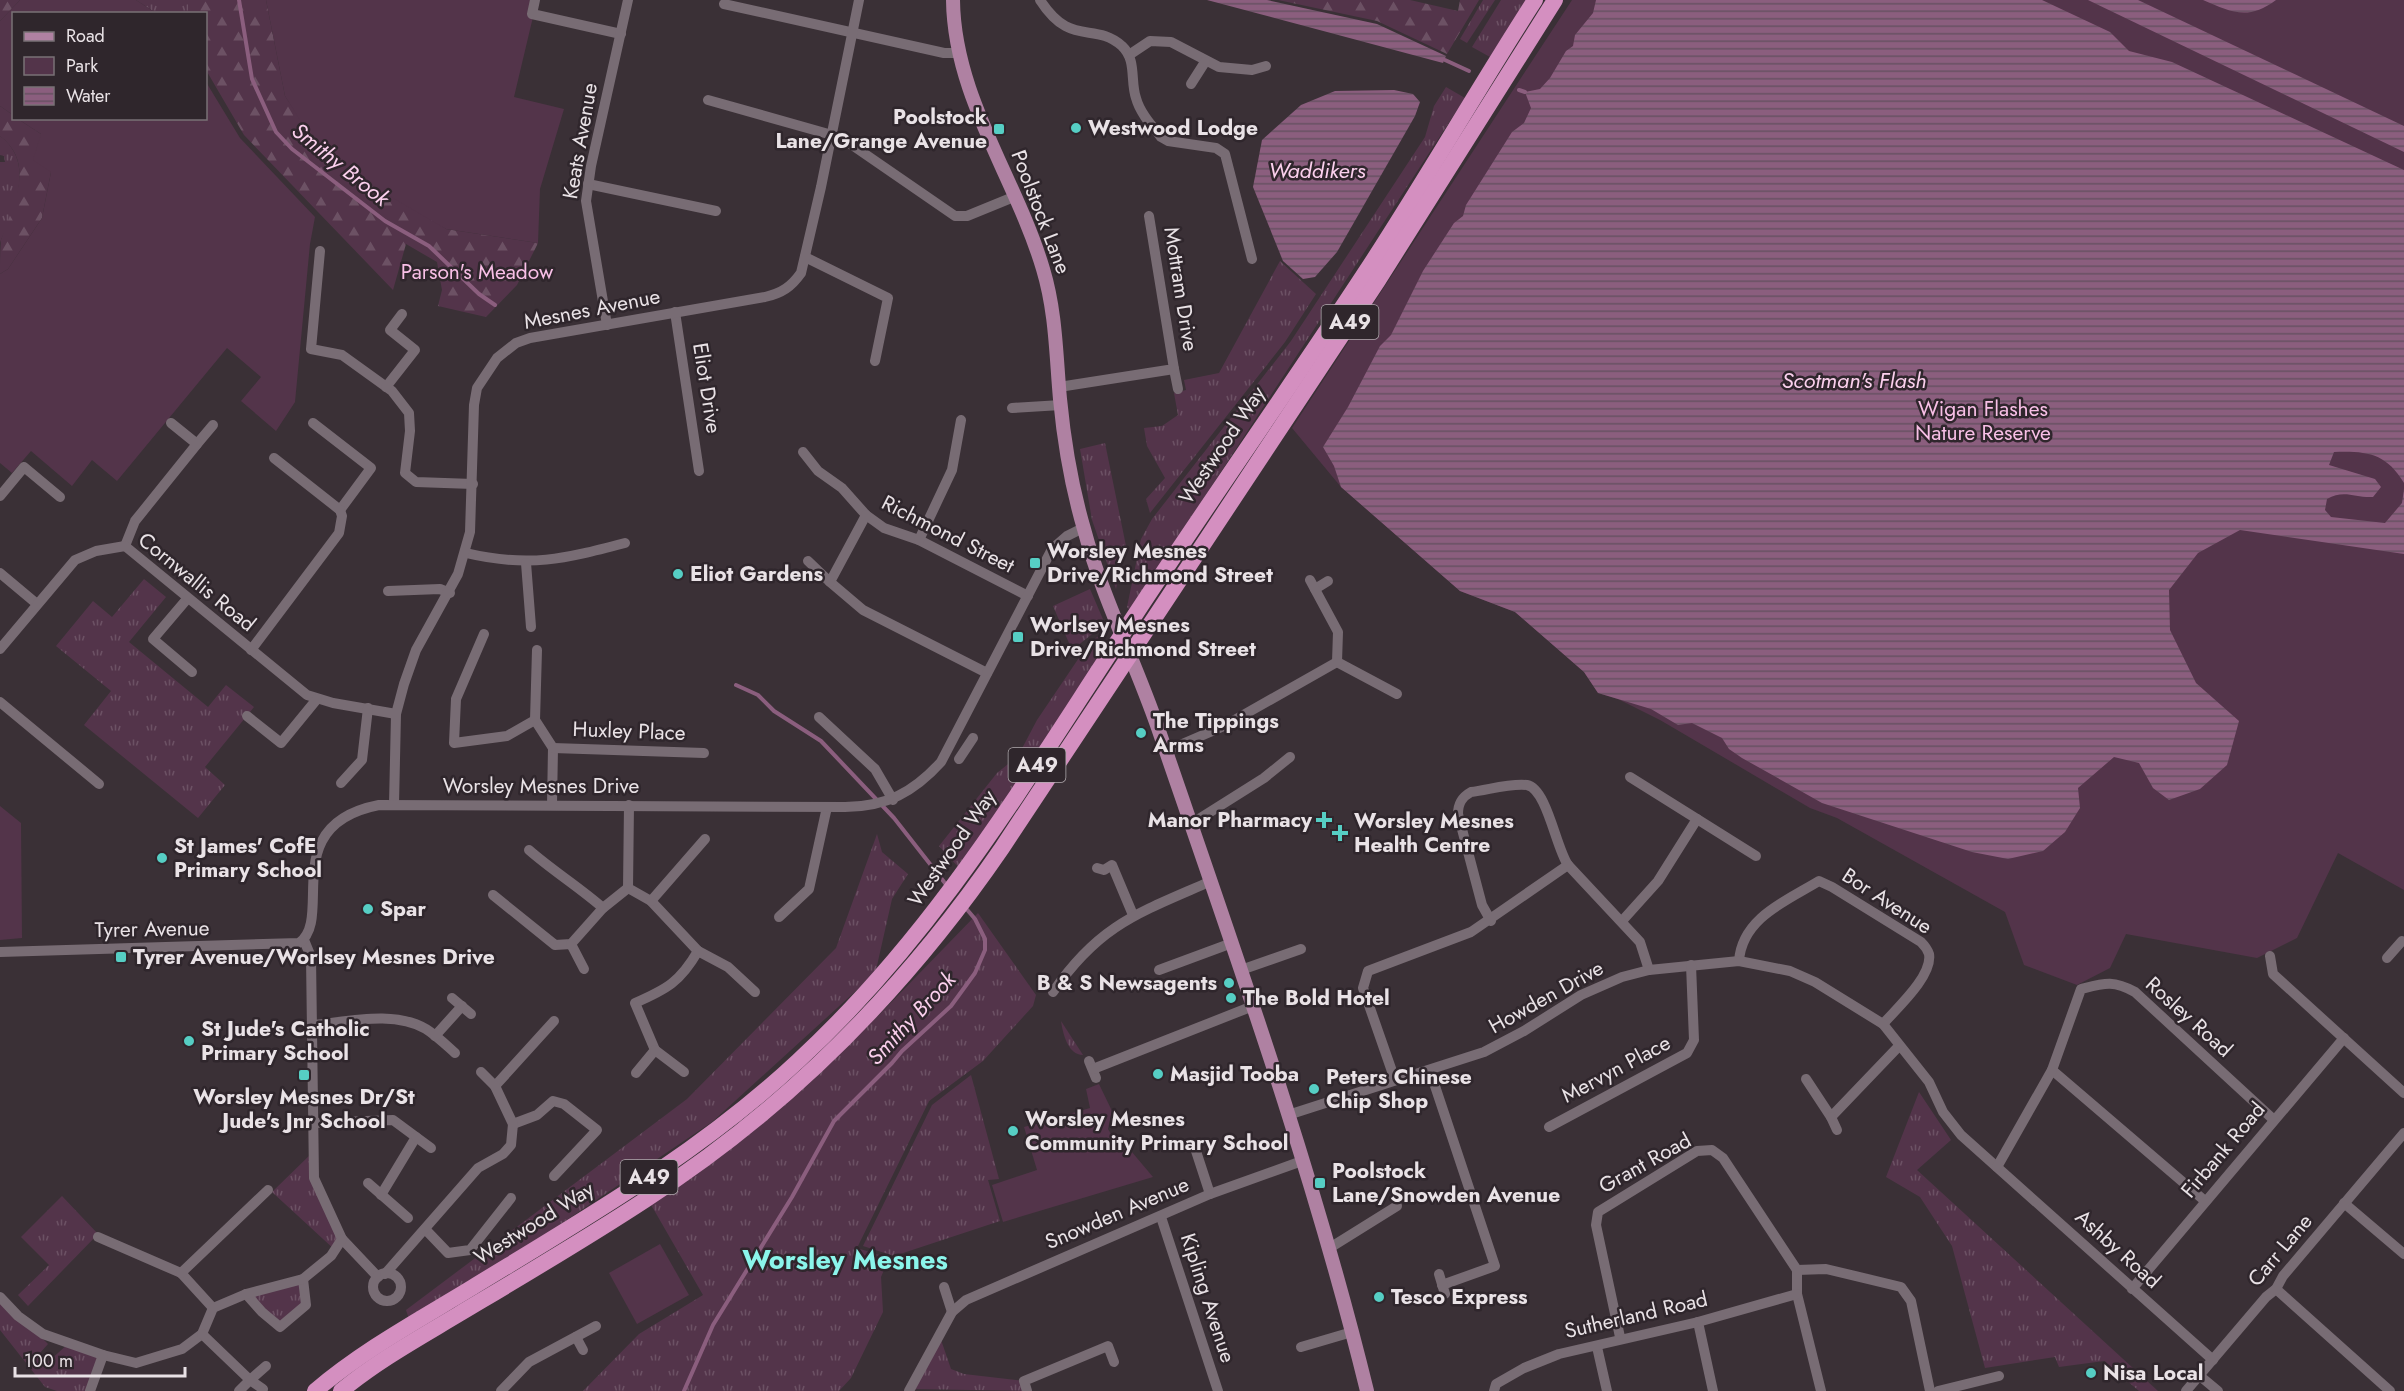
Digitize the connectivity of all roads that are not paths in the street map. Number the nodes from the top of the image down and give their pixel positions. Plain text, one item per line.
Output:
1 (535, 0) edge
2 (628, 0) edge
3 (859, 0) edge
4 (1040, 0) edge
5 (1535, 0) edge
6 (1555, 0) edge
7 (953, 2) edge
8 (724, 4) dead end
9 (853, 32) junction
10 (621, 34) junction
11 (958, 53) junction
12 (1129, 55) junction
13 (1205, 62) junction
14 (1266, 66) dead end
15 (1191, 84) dead end
16 (708, 100) dead end
17 (832, 135) junction
18 (588, 184) junction
19 (1016, 196) junction
20 (716, 211) dead end
21 (1149, 216) dead end
22 (320, 251) dead end
23 (805, 257) junction
24 (1252, 259) dead end
25 (675, 312) junction
26 (402, 314) dead end
27 (607, 325) junction
28 (875, 361) dead end
29 (1174, 369) junction
30 (386, 387) junction
31 (1059, 387) junction
32 (1178, 388) dead end
33 (1060, 405) junction
34 (1012, 408) dead end
35 (961, 420) dead end
36 (171, 423) dead end
37 (313, 423) dead end
38 (213, 425) dead end
39 (197, 444) junction
40 (803, 452) dead end
41 (274, 458) dead end
42 (699, 471) dead end
43 (473, 484) junction
44 (0, 496) edge
45 (60, 497) dead end
46 (340, 510) junction
47 (866, 515) junction
48 (1083, 528) junction
49 (919, 540) junction
50 (625, 543) dead end
51 (125, 546) junction
52 (466, 553) junction
53 (808, 561) dead end
54 (526, 563) junction
55 (0, 573) edge
56 (1328, 581) dead end
57 (830, 582) junction
58 (388, 591) dead end
59 (450, 592) junction
60 (1028, 596) junction
61 (187, 599) junction
62 (37, 604) junction
63 (531, 627) dead end
64 (484, 634) dead end
65 (0, 649) edge
66 (250, 650) junction
67 (537, 650) dead end
68 (1338, 662) junction
69 (192, 672) dead end
70 (987, 673) junction
71 (1397, 694) dead end
72 (318, 699) junction
73 (0, 702) edge
74 (368, 708) junction
75 (396, 714) junction
76 (247, 716) dead end
77 (819, 717) dead end
78 (535, 720) junction
79 (954, 737) junction
80 (553, 748) junction
81 (1166, 751) junction
82 (704, 753) dead end
83 (1290, 757) dead end
84 (959, 759) dead end
85 (1630, 777) dead end
86 (341, 783) dead end
87 (99, 784) dead end
88 (890, 801) junction
89 (394, 804) junction
90 (552, 805) junction
91 (629, 805) junction
92 (827, 807) junction
93 (1697, 819) junction
94 (1191, 824) junction
95 (705, 839) dead end
96 (529, 850) dead end
97 (1756, 856) dead end
98 (1568, 865) junction
99 (1097, 868) dead end
100 (1209, 882) junction
101 (968, 883) junction
102 (628, 888) junction
103 (493, 895) dead end
104 (651, 901) junction
105 (603, 908) junction
106 (1133, 915) junction
107 (943, 916) junction
108 (779, 917) dead end
109 (1491, 921) junction
110 (1622, 921) junction
111 (304, 940) junction
112 (1232, 943) junction
113 (571, 944) junction
114 (1301, 949) dead end
115 (698, 951) junction
116 (0, 952) edge
117 (2270, 956) dead end
118 (1739, 961) junction
119 (1691, 965) junction
120 (584, 969) dead end
121 (1159, 970) dead end
122 (1241, 970) junction
123 (1648, 970) junction
124 (755, 992) dead end
125 (1053, 992) dead end
126 (452, 998) dead end
127 (462, 1006) junction
128 (1253, 1006) junction
129 (471, 1014) dead end
130 (554, 1021) dead end
131 (1882, 1024) junction
132 (312, 1025) junction
133 (435, 1036) junction
134 (2344, 1038) junction
135 (1899, 1046) junction
136 (655, 1050) junction
137 (455, 1053) dead end
138 (1093, 1069) dead end
139 (2052, 1070) junction
140 (1430, 1071) junction
141 (481, 1072) dead end
142 (684, 1072) dead end
143 (636, 1073) dead end
144 (1806, 1078) dead end
145 (1395, 1080) junction
146 (495, 1086) junction
147 (2404, 1093) edge
148 (1288, 1115) junction
149 (1831, 1117) junction
150 (2274, 1120) junction
151 (314, 1123) junction
152 (513, 1124) junction
153 (1549, 1127) dead end
154 (1838, 1130) dead end
155 (2404, 1133) edge
156 (416, 1137) junction
157 (431, 1148) dead end
158 (1195, 1148) dead end
159 (1302, 1161) junction
160 (1997, 1167) junction
161 (554, 1176) dead end
162 (368, 1183) dead end
163 (268, 1190) dead end
164 (1210, 1194) junction
165 (381, 1195) junction
166 (511, 1198) dead end
167 (2205, 1201) junction
168 (2344, 1203) junction
169 (1397, 1206) dead end
170 (1161, 1217) junction
171 (408, 1218) dead end
172 (425, 1229) junction
173 (98, 1237) dead end
174 (342, 1239) junction
175 (1328, 1249) junction
176 (2404, 1254) edge
177 (1797, 1270) junction
178 (181, 1273) junction
179 (303, 1279) junction
180 (1442, 1284) dead end
181 (944, 1287) dead end
182 (2133, 1289) junction
183 (2276, 1289) junction
184 (246, 1294) junction
185 (1797, 1294) junction
186 (0, 1297) edge
187 (213, 1308) junction
188 (952, 1312) junction
189 (1698, 1322) junction
190 (596, 1326) dead end
191 (1352, 1332) junction
192 (202, 1334) junction
193 (576, 1337) junction
194 (1620, 1337) junction
195 (1301, 1347) dead end
196 (1597, 1347) junction
197 (583, 1350) dead end
198 (104, 1355) junction
199 (2213, 1360) junction
200 (1114, 1362) dead end
201 (266, 1366) dead end
202 (1999, 1376) dead end
203 (2200, 1376) junction
204 (250, 1380) junction
205 (263, 1389) dead end
206 (90, 1391) edge
207 (239, 1391) edge
208 (315, 1391) edge
209 (341, 1391) edge
210 (501, 1391) edge
211 (909, 1391) edge
212 (1027, 1391) edge
213 (1218, 1391) edge
214 (1367, 1391) edge
215 (1494, 1391) edge
216 (1606, 1391) edge
217 (1713, 1391) edge
218 (1821, 1391) edge
219 (1930, 1391) edge
220 (1938, 1391) edge
221 (2186, 1391) edge
222 (2218, 1391) edge
223 (2390, 1391) edge

1 - 10 street
2 - 10 street, Keats Avenue
3 - 9 street, Mesnes Avenue
4 - 12 street
5 - 101 highway, Westwood Way / A49
6 - 101 highway, Westwood Way / A49
7 - 11 main road, Poolstock Lane
8 - 9 street
9 - 11 street
9 - 17 street, Mesnes Avenue
10 - 18 street, Keats Avenue
11 - 19 main road, Poolstock Lane
12 - 13 street
12 - 24 street
13 - 14 street
13 - 15 street
16 - 17 street
17 - 19 street
17 - 23 street, Mesnes Avenue
18 - 20 street
18 - 27 street, Keats Avenue
19 - 31 main road, Poolstock Lane
21 - 29 street, Mottram Drive
22 - 30 street
23 - 25 street, Mesnes Avenue
23 - 28 street
25 - 27 street, Mesnes Avenue
25 - 42 street, Eliot Drive
26 - 30 street
27 - 43 street, Mesnes Avenue
29 - 31 street, Mottram Drive
29 - 32 street, Mottram Drive
30 - 43 street
31 - 33 main road, Poolstock Lane
33 - 34 street
33 - 48 main road, Poolstock Lane
35 - 49 street
36 - 39 street
37 - 46 street
38 - 39 street
39 - 51 street
40 - 47 street, Richmond Street
41 - 46 street
43 - 52 street, Mesnes Avenue
44 - 45 street
46 - 66 street
47 - 49 street, Richmond Street
47 - 57 street
48 - 60 street, Worsley Mesnes Drive
48 - 81 main road, Poolstock Lane
49 - 60 street, Richmond Street
50 - 54 street
51 - 61 street, Cornwallis Road
51 - 62 street, Cornwallis Road
52 - 54 street
52 - 59 street, Mesnes Avenue
53 - 57 street
54 - 63 street
55 - 62 street
56 - 68 street
57 - 70 street
58 - 59 street
59 - 75 street, Mesnes Avenue
60 - 70 street, Worsley Mesnes Drive
61 - 66 street, Cornwallis Road
61 - 69 street
62 - 65 street, Cornwallis Road
64 - 78 street
66 - 72 street, Cornwallis Road
67 - 78 street
68 - 71 street
68 - 81 street
70 - 79 street, Worsley Mesnes Drive
72 - 74 street, Cornwallis Road
72 - 76 street
73 - 87 street
74 - 75 street, Cornwallis Road
74 - 86 street
75 - 89 street, Mesnes Avenue
77 - 88 street
78 - 80 street
79 - 84 street
79 - 88 street, Worsley Mesnes Drive
80 - 82 street, Huxley Place
80 - 90 street
81 - 94 main road, Poolstock Lane
83 - 94 street
85 - 93 street
88 - 92 street, Worsley Mesnes Drive
89 - 90 street, Worsley Mesnes Drive
89 - 111 street, Worsley Mesnes Drive
90 - 91 street, Worsley Mesnes Drive
91 - 92 street, Worsley Mesnes Drive
91 - 102 street
92 - 108 street
93 - 97 street
93 - 110 street
94 - 100 main road, Poolstock Lane
95 - 104 street
96 - 105 street
98 - 109 street
98 - 109 street
98 - 110 street
99 - 106 street
100 - 106 street
100 - 112 main road, Poolstock Lane
101 - 107 highway, Westwood Way / A49
102 - 104 street
102 - 105 street
103 - 113 street
104 - 115 street
105 - 113 street
106 - 125 street
107 - 208 highway, Westwood Way / A49
107 - 209 highway, Westwood Way / A49
109 - 145 street
110 - 123 street
111 - 116 street, Tyrer Avenue
111 - 132 street
112 - 121 street
112 - 122 main road, Poolstock Lane
113 - 120 street
114 - 122 street
115 - 124 street
115 - 136 street
117 - 134 street
118 - 119 street, Howden Drive
118 - 131 street, Howden Drive
118 - 131 street, Bor Avenue
119 - 123 street, Howden Drive
119 - 153 street, Mervyn Place
122 - 128 main road, Poolstock Lane
123 - 140 street, Howden Drive
126 - 127 street
127 - 129 street
127 - 133 street
128 - 138 street
128 - 148 main road, Poolstock Lane
130 - 146 street
131 - 135 street, Howden Drive
132 - 133 street
132 - 151 street
133 - 137 street
134 - 147 street
134 - 150 street, Firbank Road
135 - 149 street
135 - 160 street, Howden Drive
136 - 142 street
136 - 143 street
139 - 150 street, Rosley Road
139 - 160 street, Rosley Road
139 - 167 street
140 - 145 street, Howden Drive
140 - 180 street
141 - 146 street
144 - 149 street
145 - 148 street, Howden Drive
146 - 152 street
148 - 159 main road, Poolstock Lane
149 - 154 street
150 - 167 street, Firbank Road
151 - 156 street
151 - 174 street
152 - 161 street
152 - 172 street
155 - 168 street, Carr Lane
156 - 157 street
156 - 165 street
158 - 164 street
159 - 164 street, Snowden Avenue
159 - 175 main road, Poolstock Lane
160 - 182 street, Ashby Road
162 - 165 street
163 - 178 street
164 - 170 street, Snowden Avenue
165 - 171 street
166 - 172 street
167 - 182 street, Firbank Road
168 - 176 street
168 - 183 street, Carr Lane
169 - 175 street
170 - 188 street, Snowden Avenue
170 - 213 street, Kipling Avenue
172 - 174 street
173 - 178 street
174 - 179 street
175 - 191 main road, Poolstock Lane
177 - 185 street
177 - 194 street, Grant Road
177 - 219 street
178 - 187 street
179 - 184 street
179 - 184 street
181 - 188 street
182 - 199 street, Ashby Road
183 - 199 street, Carr Lane
183 - 223 street
184 - 187 street
185 - 189 street, Sutherland Road
185 - 218 street
186 - 198 street
187 - 192 street
188 - 211 street, Snowden Avenue
189 - 194 street, Sutherland Road
189 - 217 street
190 - 193 street
191 - 195 street
191 - 214 main road, Poolstock Lane
192 - 198 street
192 - 204 street
193 - 197 street
193 - 210 street
194 - 196 street, Sutherland Road
196 - 215 street, Sutherland Road
196 - 216 street
198 - 206 street
199 - 203 street, Carr Lane
200 - 212 street
201 - 204 street
202 - 220 street
203 - 221 street, Carr Lane
203 - 222 street
204 - 205 street
204 - 207 street

